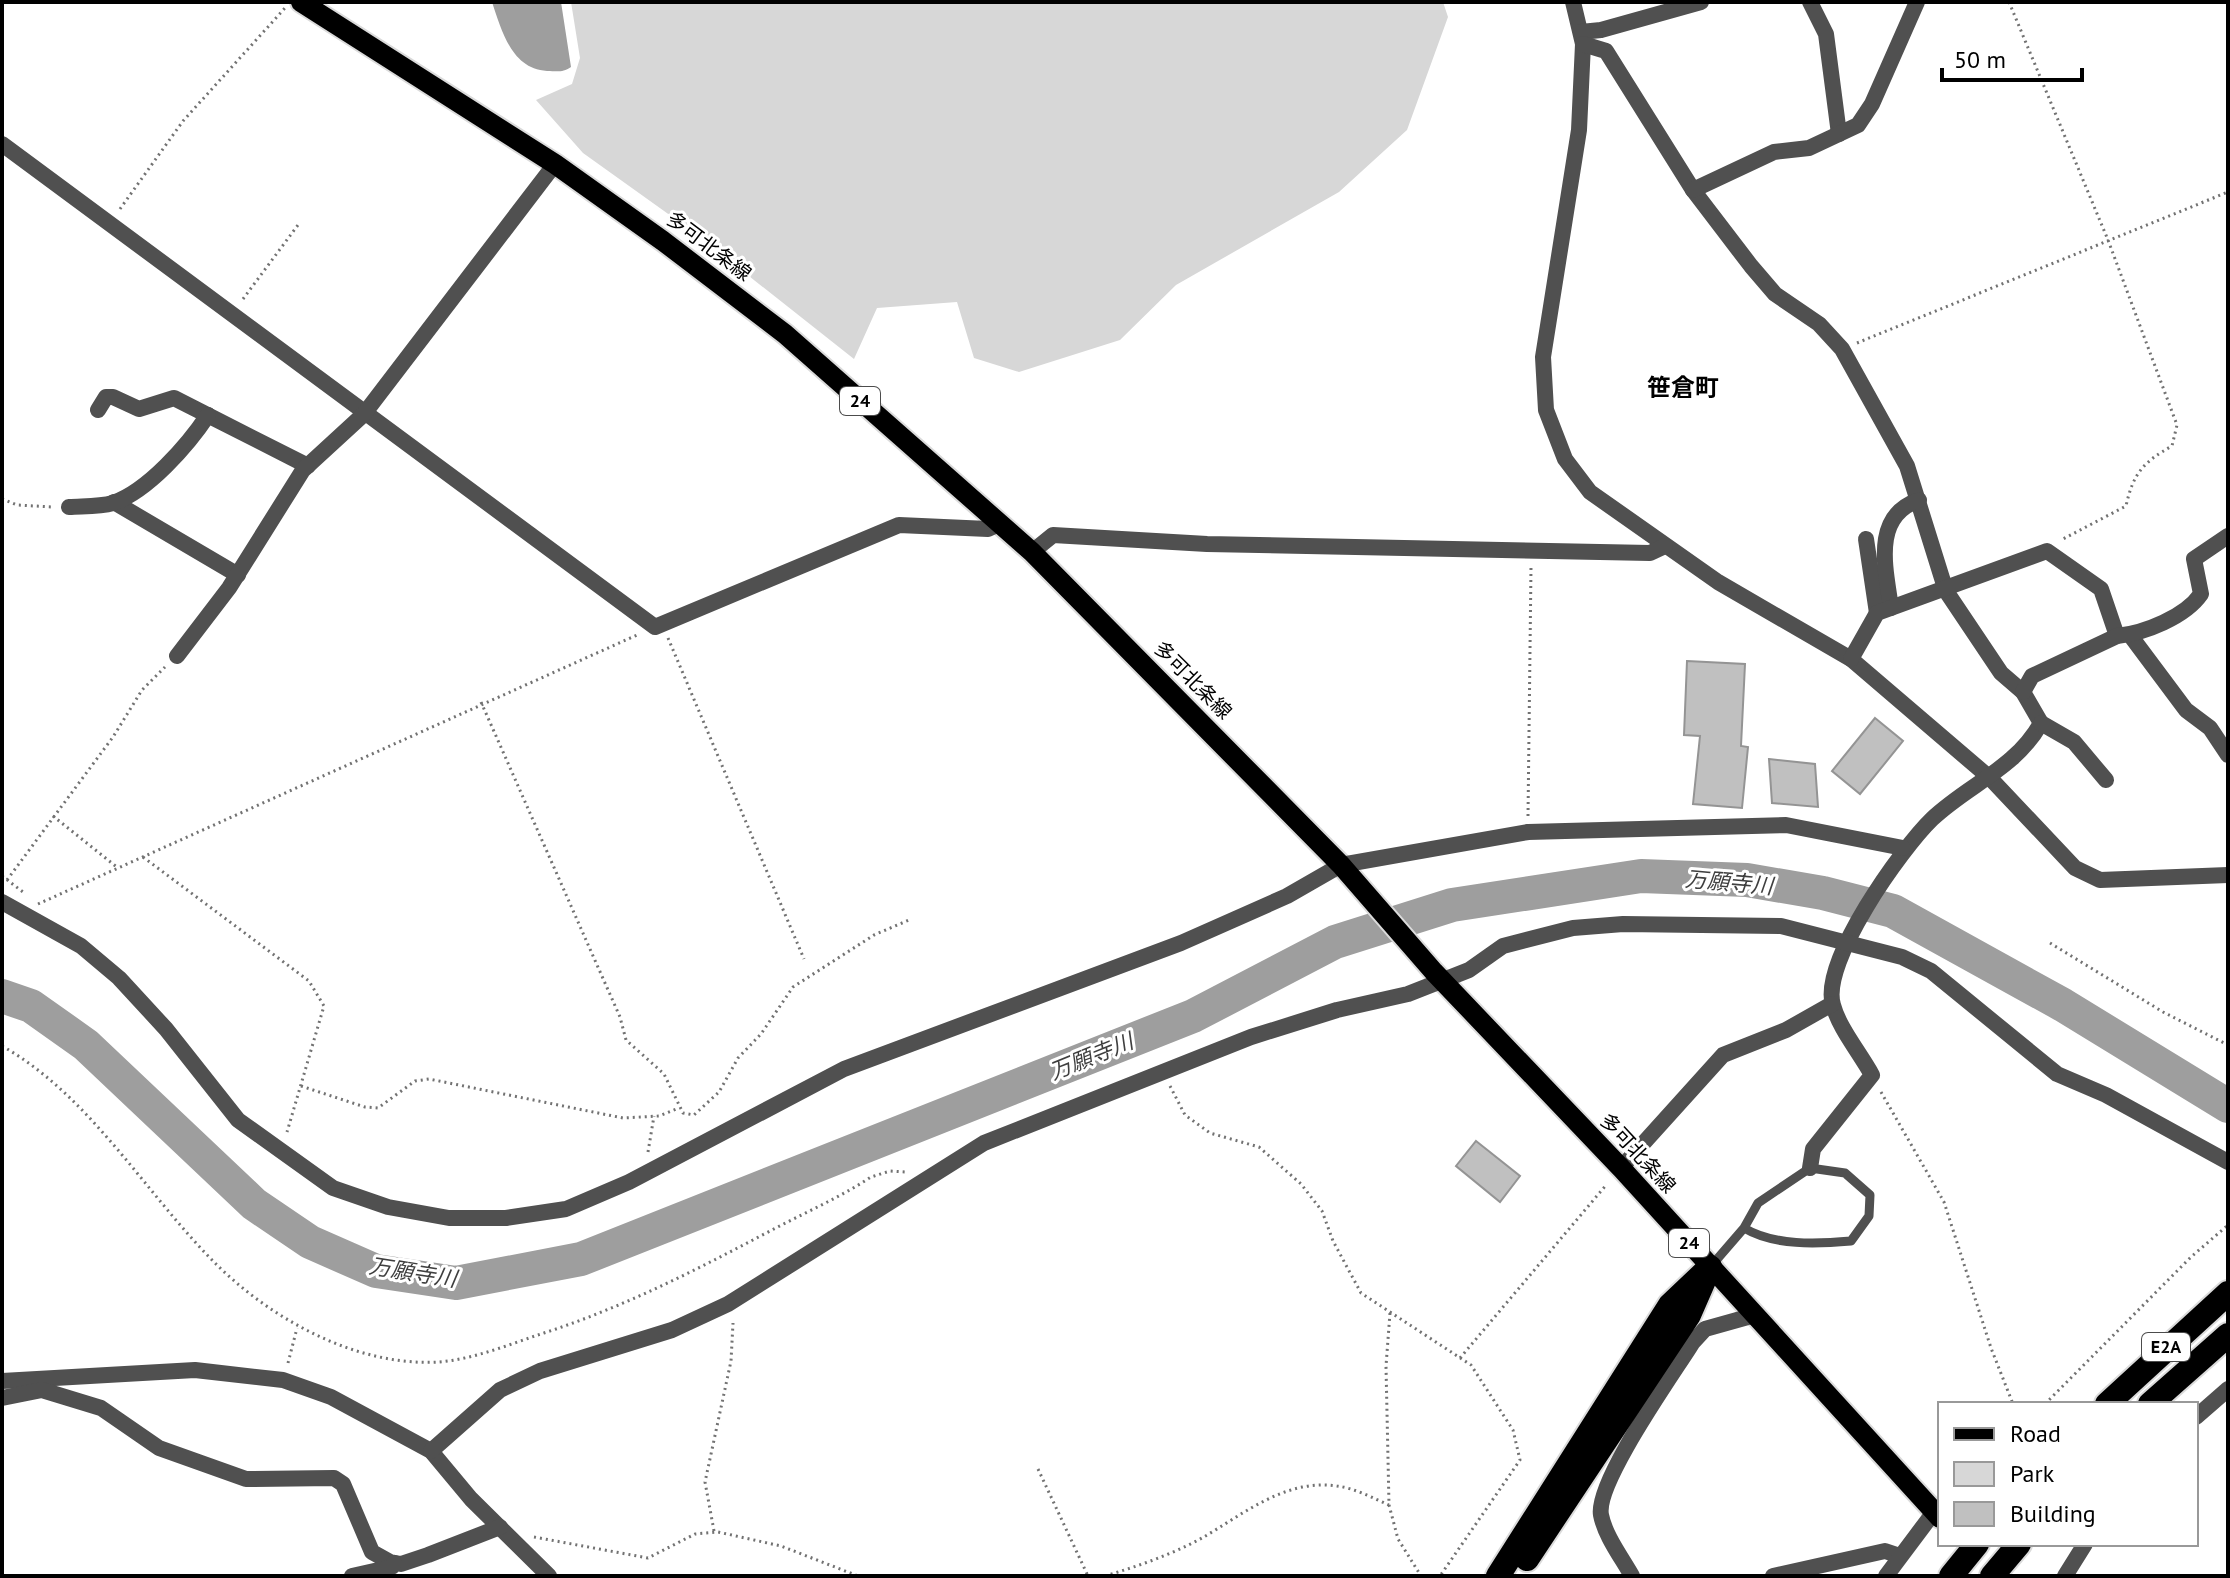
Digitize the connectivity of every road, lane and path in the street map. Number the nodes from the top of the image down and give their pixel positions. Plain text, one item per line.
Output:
1 (290, 2) edge
2 (301, 2) edge
3 (1573, 2) edge
4 (1701, 2) edge
5 (1810, 2) edge
6 (1917, 2) edge
7 (2009, 2) edge
8 (1582, 38) junction
9 (1839, 134) junction
10 (2, 144) edge
11 (555, 164) junction
12 (1693, 190) junction
13 (2228, 192) edge
14 (110, 224) junction
15 (298, 225) dead end
16 (2108, 240) junction
17 (232, 314) junction
18 (1842, 349) junction
19 (98, 410) dead end
20 (364, 414) junction
21 (208, 415) junction
22 (308, 466) junction
23 (2, 499) edge
24 (1919, 500) junction
25 (114, 502) junction
26 (69, 507) joint
27 (999, 524) junction
28 (2228, 536) edge
29 (1866, 539) dead end
30 (1665, 546) junction
31 (1531, 549) junction
32 (2047, 551) junction
33 (1032, 552) junction
34 (238, 575) junction
35 (1946, 591) junction
36 (1884, 610) junction
37 (658, 625) junction
38 (2123, 635) junction
39 (177, 656) joint
40 (1851, 659) junction
41 (2023, 692) junction
42 (481, 702) junction
43 (2041, 723) junction
44 (2228, 755) edge
45 (1990, 778) junction
46 (2106, 780) dead end
47 (53, 816) junction
48 (1528, 832) junction
49 (1899, 856) junction
50 (143, 857) junction
51 (118, 868) junction
52 (1347, 872) junction
53 (2228, 875) edge
54 (2, 876) edge
55 (7, 880) junction
56 (2, 902) edge
57 (33, 909) junction
58 (909, 920) dead end
59 (1850, 935) junction
60 (2050, 943) dead end
61 (804, 959) dead end
62 (1439, 976) junction
63 (1832, 1004) junction
64 (2228, 1045) edge
65 (2, 1046) edge
66 (1164, 1072) junction
67 (1872, 1075) junction
68 (301, 1086) junction
69 (679, 1108) junction
70 (654, 1116) junction
71 (281, 1153) junction
72 (2228, 1162) edge
73 (1621, 1168) junction
74 (1810, 1168) junction
75 (647, 1173) junction
76 (919, 1182) junction
77 (2228, 1225) edge
78 (1744, 1228) junction
79 (1710, 1267) junction
80 (2228, 1293) edge
81 (728, 1304) junction
82 (1390, 1313) junction
83 (1755, 1315) junction
84 (297, 1328) junction
85 (2228, 1335) edge
86 (1460, 1358) junction
87 (283, 1380) junction
88 (2, 1381) edge
89 (36, 1384) junction
90 (2228, 1389) edge
91 (2, 1398) edge
92 (2012, 1402) edge
93 (2047, 1402) edge
94 (2109, 1402) edge
95 (2154, 1402) edge
96 (2198, 1415) edge
97 (431, 1451) junction
98 (1038, 1469) dead end
99 (1389, 1505) junction
100 (1937, 1515) edge
101 (714, 1532) junction
102 (506, 1533) junction
103 (1975, 1546) edge
104 (2017, 1546) edge
105 (2036, 1546) edge
106 (2084, 1546) edge
107 (1900, 1556) junction
108 (394, 1563) junction
109 (352, 1576) edge
110 (549, 1576) edge
111 (858, 1576) edge
112 (1088, 1576) edge
113 (1105, 1576) edge
114 (1421, 1576) edge
115 (1440, 1576) edge
116 (1498, 1576) edge
117 (1516, 1576) edge
118 (1632, 1576) edge
119 (1773, 1576) edge
120 (1886, 1576) edge
121 (1951, 1576) edge
122 (1992, 1576) edge
123 (2013, 1576) edge
124 (2065, 1576) edge

1 - 14 path
2 - 11 main road, 多可北条線 / 24
3 - 8 street
4 - 8 street
5 - 9 street
6 - 9 street
7 - 16 path
8 - 12 street
8 - 30 street
9 - 12 street
10 - 14 street
11 - 20 street
11 - 27 main road, 多可北条線 / 24
12 - 18 street
13 - 16 path
14 - 17 street
15 - 17 path
16 - 18 path
16 - 32 path
17 - 20 street
18 - 24 street
19 - 21 street
20 - 22 street
20 - 37 street
21 - 22 street
21 - 25 street
22 - 34 street
23 - 26 path
24 - 35 street
24 - 36 street
25 - 26 street
25 - 34 street
27 - 33 main road, 多可北条線 / 24
27 - 37 street
28 - 38 street
29 - 36 street
30 - 31 street
30 - 40 street
31 - 33 street
31 - 48 path
32 - 35 street
32 - 38 street
33 - 52 main road, 多可北条線 / 24
34 - 39 street
35 - 36 street
35 - 41 street
36 - 40 street
37 - 42 path
37 - 61 path
38 - 41 street
38 - 44 street
39 - 47 path
40 - 45 street
41 - 43 street
42 - 50 path
42 - 69 path
43 - 45 street
43 - 46 street
45 - 49 street
45 - 53 street
47 - 51 path
47 - 55 path
48 - 49 street
48 - 52 street
49 - 59 street
50 - 51 path
50 - 68 path
51 - 57 path
52 - 62 main road, 多可北条線 / 24
52 - 75 street
54 - 55 path
55 - 57 path
56 - 57 street
57 - 71 street
58 - 69 path
59 - 62 street
59 - 63 street
59 - 72 street
60 - 64 path
62 - 66 street
62 - 73 main road, 多可北条線 / 24
63 - 67 street
63 - 73 street
65 - 84 path
66 - 76 street
66 - 82 path
67 - 74 street
67 - 92 path
68 - 70 path
68 - 71 path
69 - 70 path
70 - 75 path
71 - 75 street
73 - 79 main road, 多可北条線 / 24
73 - 86 path
74 - 78 lane
74 - 78 lane
76 - 81 street
76 - 84 path
77 - 93 path
78 - 79 lane
79 - 83 main road, 多可北条線 / 24
79 - 116 highway
79 - 117 highway
80 - 94 highway, E2A
81 - 97 street
81 - 101 path
82 - 86 path
82 - 99 path
83 - 100 main road, 多可北条線 / 24
83 - 118 street
84 - 87 path
85 - 95 highway, E2A
86 - 115 path
87 - 89 street
87 - 97 street
88 - 89 street
89 - 91 street
89 - 108 street
90 - 96 street
97 - 102 street
98 - 112 path
99 - 113 path
99 - 114 path
100 - 107 street
101 - 102 path
101 - 111 path
102 - 108 street
102 - 110 street
103 - 121 highway
104 - 122 highway
105 - 123 highway
106 - 124 street
107 - 119 street
107 - 120 street
108 - 109 street

